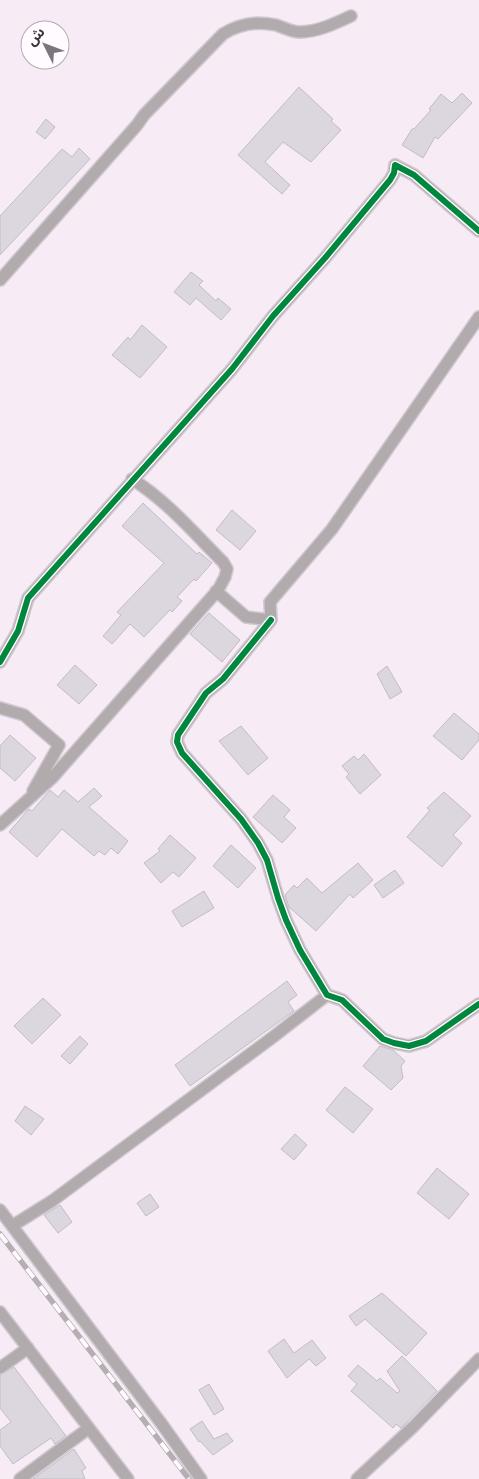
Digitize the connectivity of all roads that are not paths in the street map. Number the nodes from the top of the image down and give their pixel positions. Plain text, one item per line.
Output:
1 (351, 16) dead end
2 (479, 231) edge
3 (0, 280) edge
4 (479, 317) edge
5 (132, 479) junction
6 (216, 591) junction
7 (271, 620) junction
8 (0, 662) edge
9 (0, 708) edge
10 (27, 802) junction
11 (0, 825) edge
12 (327, 995) junction
13 (479, 1004) edge
14 (0, 1210) edge
15 (12, 1226) junction
16 (0, 1312) edge
17 (28, 1348) junction
18 (479, 1359) edge
19 (0, 1368) edge
20 (89, 1428) junction
21 (20, 1479) edge
22 (128, 1479) edge
23 (201, 1479) edge
24 (357, 1479) edge

1 - 3 street
2 - 5 street
4 - 7 street
5 - 6 street
5 - 8 street
6 - 7 street
6 - 10 street
7 - 12 street
9 - 10 street
10 - 11 street
12 - 13 street
12 - 15 street
14 - 15 street
15 - 23 street
16 - 17 street
17 - 19 street
17 - 20 street
18 - 24 street
20 - 21 street
20 - 22 street

